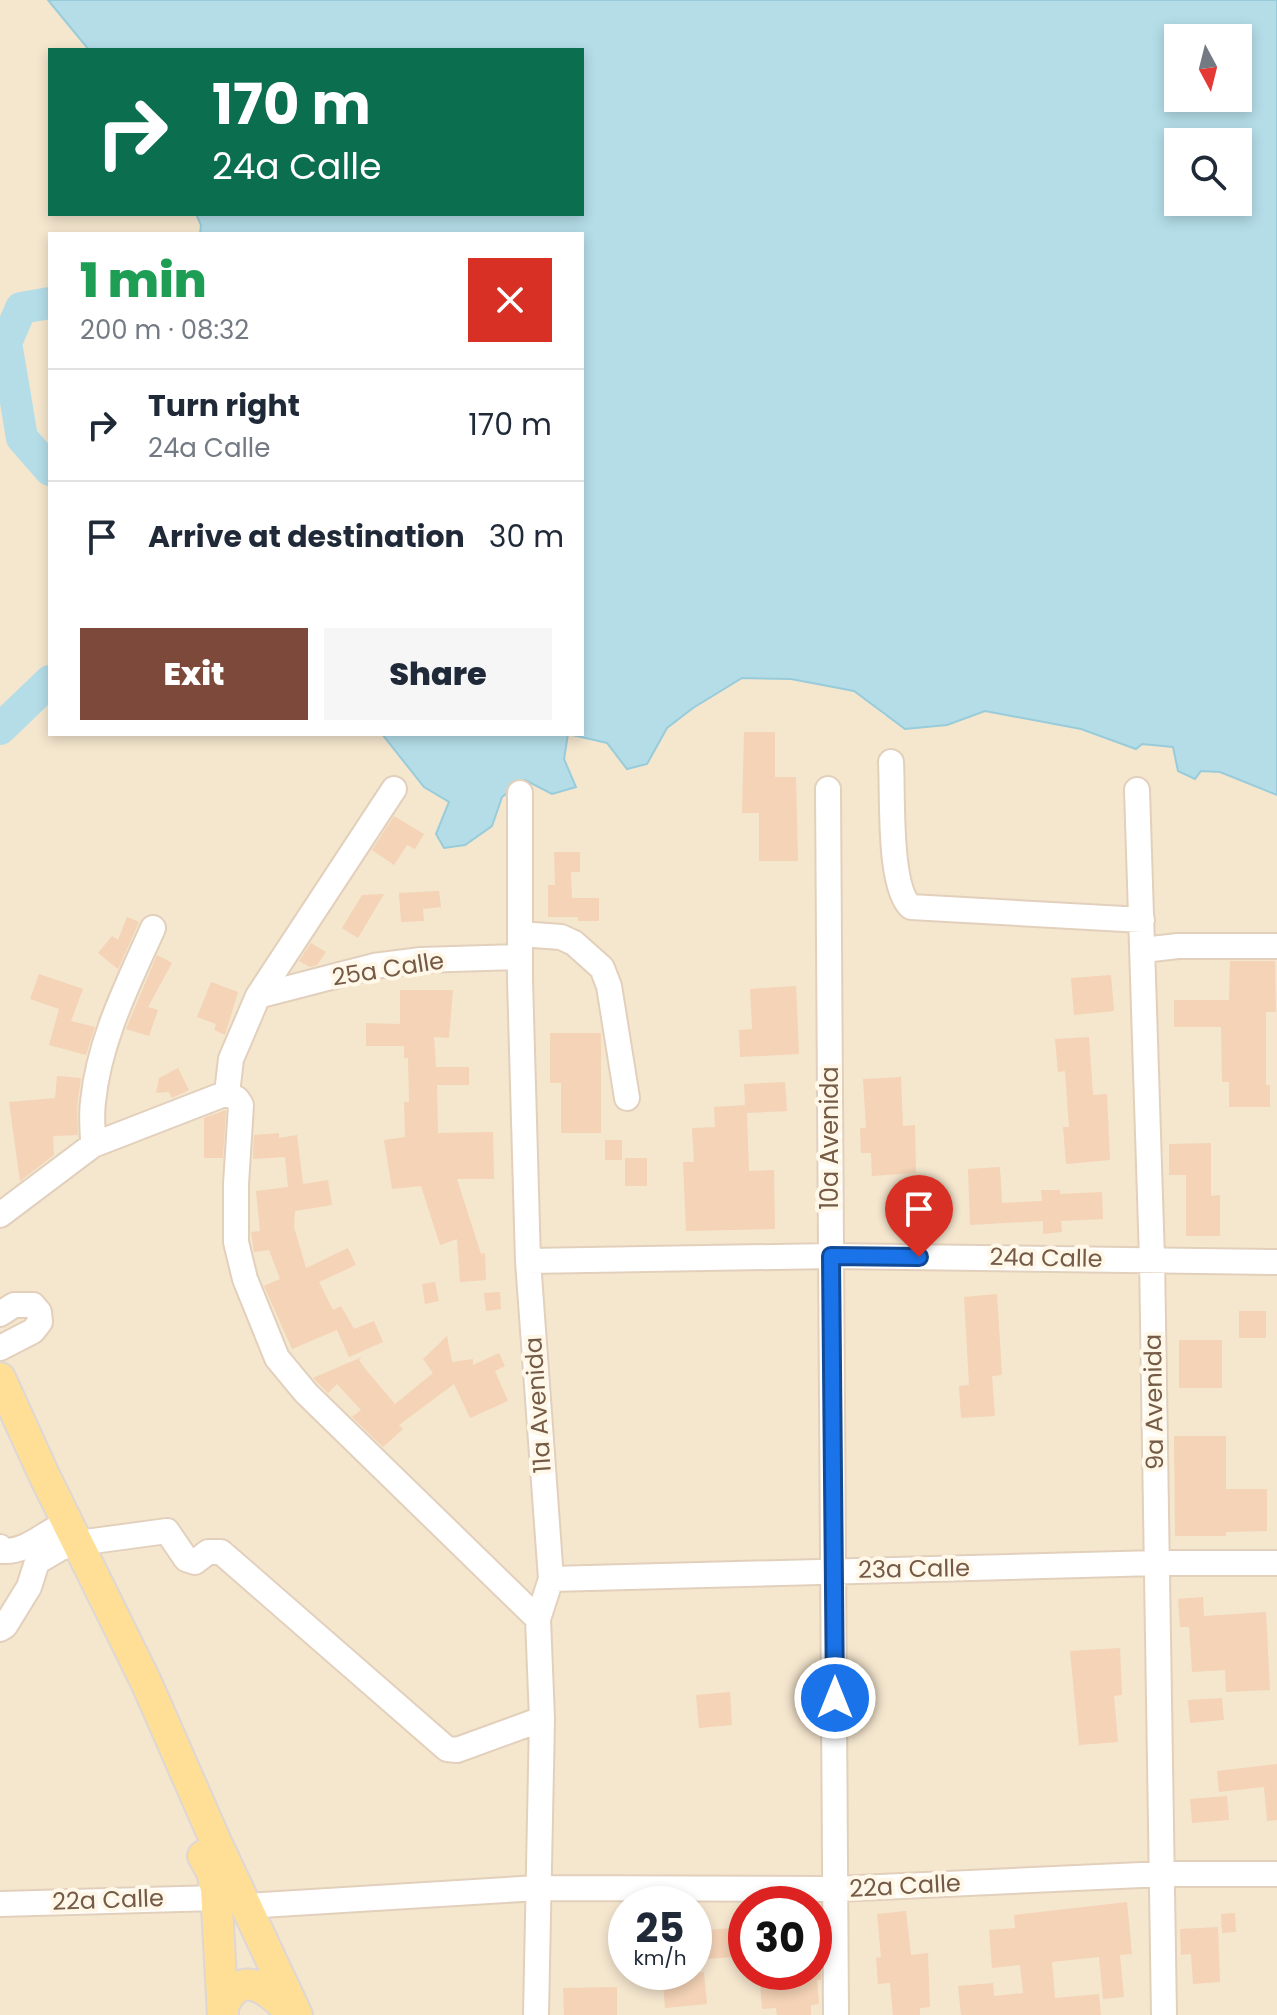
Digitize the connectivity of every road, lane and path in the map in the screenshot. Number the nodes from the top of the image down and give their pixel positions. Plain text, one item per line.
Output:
1 (891, 762) dead end
2 (394, 789) dead end
3 (828, 789) dead end
4 (1137, 790) dead end
5 (520, 793) dead end
6 (1142, 920) junction
7 (153, 928) dead end
8 (520, 946) junction
9 (1277, 946) edge
10 (1143, 950) junction
11 (258, 996) junction
12 (227, 1093) junction
13 (627, 1098) dead end
14 (93, 1145) junction
15 (0, 1215) edge
16 (831, 1256) junction
17 (1152, 1259) junction
18 (528, 1261) junction
19 (1277, 1262) edge
20 (0, 1314) edge
21 (0, 1348) edge
22 (0, 1378) edge
23 (0, 1421) edge
24 (64, 1536) junction
25 (0, 1547) edge
26 (1157, 1563) junction
27 (1277, 1563) edge
28 (835, 1571) junction
29 (551, 1579) junction
30 (538, 1619) junction
31 (0, 1629) edge
32 (542, 1719) junction
33 (208, 1846) junction
34 (1163, 1874) junction
35 (1277, 1874) edge
36 (538, 1888) junction
37 (836, 1889) junction
38 (208, 1898) junction
39 (0, 1904) edge
40 (246, 1906) junction
41 (217, 2012) edge
42 (296, 2015) edge
43 (536, 2015) edge
44 (836, 2015) edge
45 (1164, 2015) edge

1 - 6 street
2 - 11 street
3 - 16 street, 10a Avenida
4 - 6 street, 9a Avenida
5 - 8 street, 11a Avenida
6 - 10 street, 9a Avenida
7 - 14 street
8 - 11 street, 25a Calle
8 - 13 street, 25a Calle
8 - 18 street, 11a Avenida
9 - 10 street
10 - 17 street, 9a Avenida
11 - 12 street
12 - 14 street
12 - 30 street
14 - 15 street
16 - 17 street, 24a Calle
16 - 18 street, 24a Calle
16 - 28 street, 10a Avenida
17 - 19 street, 24a Calle
17 - 26 street, 9a Avenida
18 - 29 street, 11a Avenida
20 - 21 street
22 - 24 main road
23 - 24 main road
24 - 25 street
24 - 31 street
24 - 32 street
24 - 33 main road
26 - 27 street, 23a Calle
26 - 28 street, 23a Calle
26 - 34 street, 9a Avenida
28 - 29 street, 23a Calle
28 - 37 street, 10a Avenida
29 - 30 street, 11a Avenida
30 - 32 street, 11a Avenida
32 - 36 street, 11a Avenida
33 - 38 main road
33 - 40 main road
34 - 35 street, 22a Calle
34 - 37 street, 22a Calle
34 - 45 street, 9a Avenida
36 - 37 street, 22a Calle
36 - 40 street, 22a Calle
36 - 43 street, 11a Avenida
37 - 44 street, 10a Avenida
38 - 39 street, 22a Calle
38 - 41 main road
40 - 42 main road
41 - 42 main road

